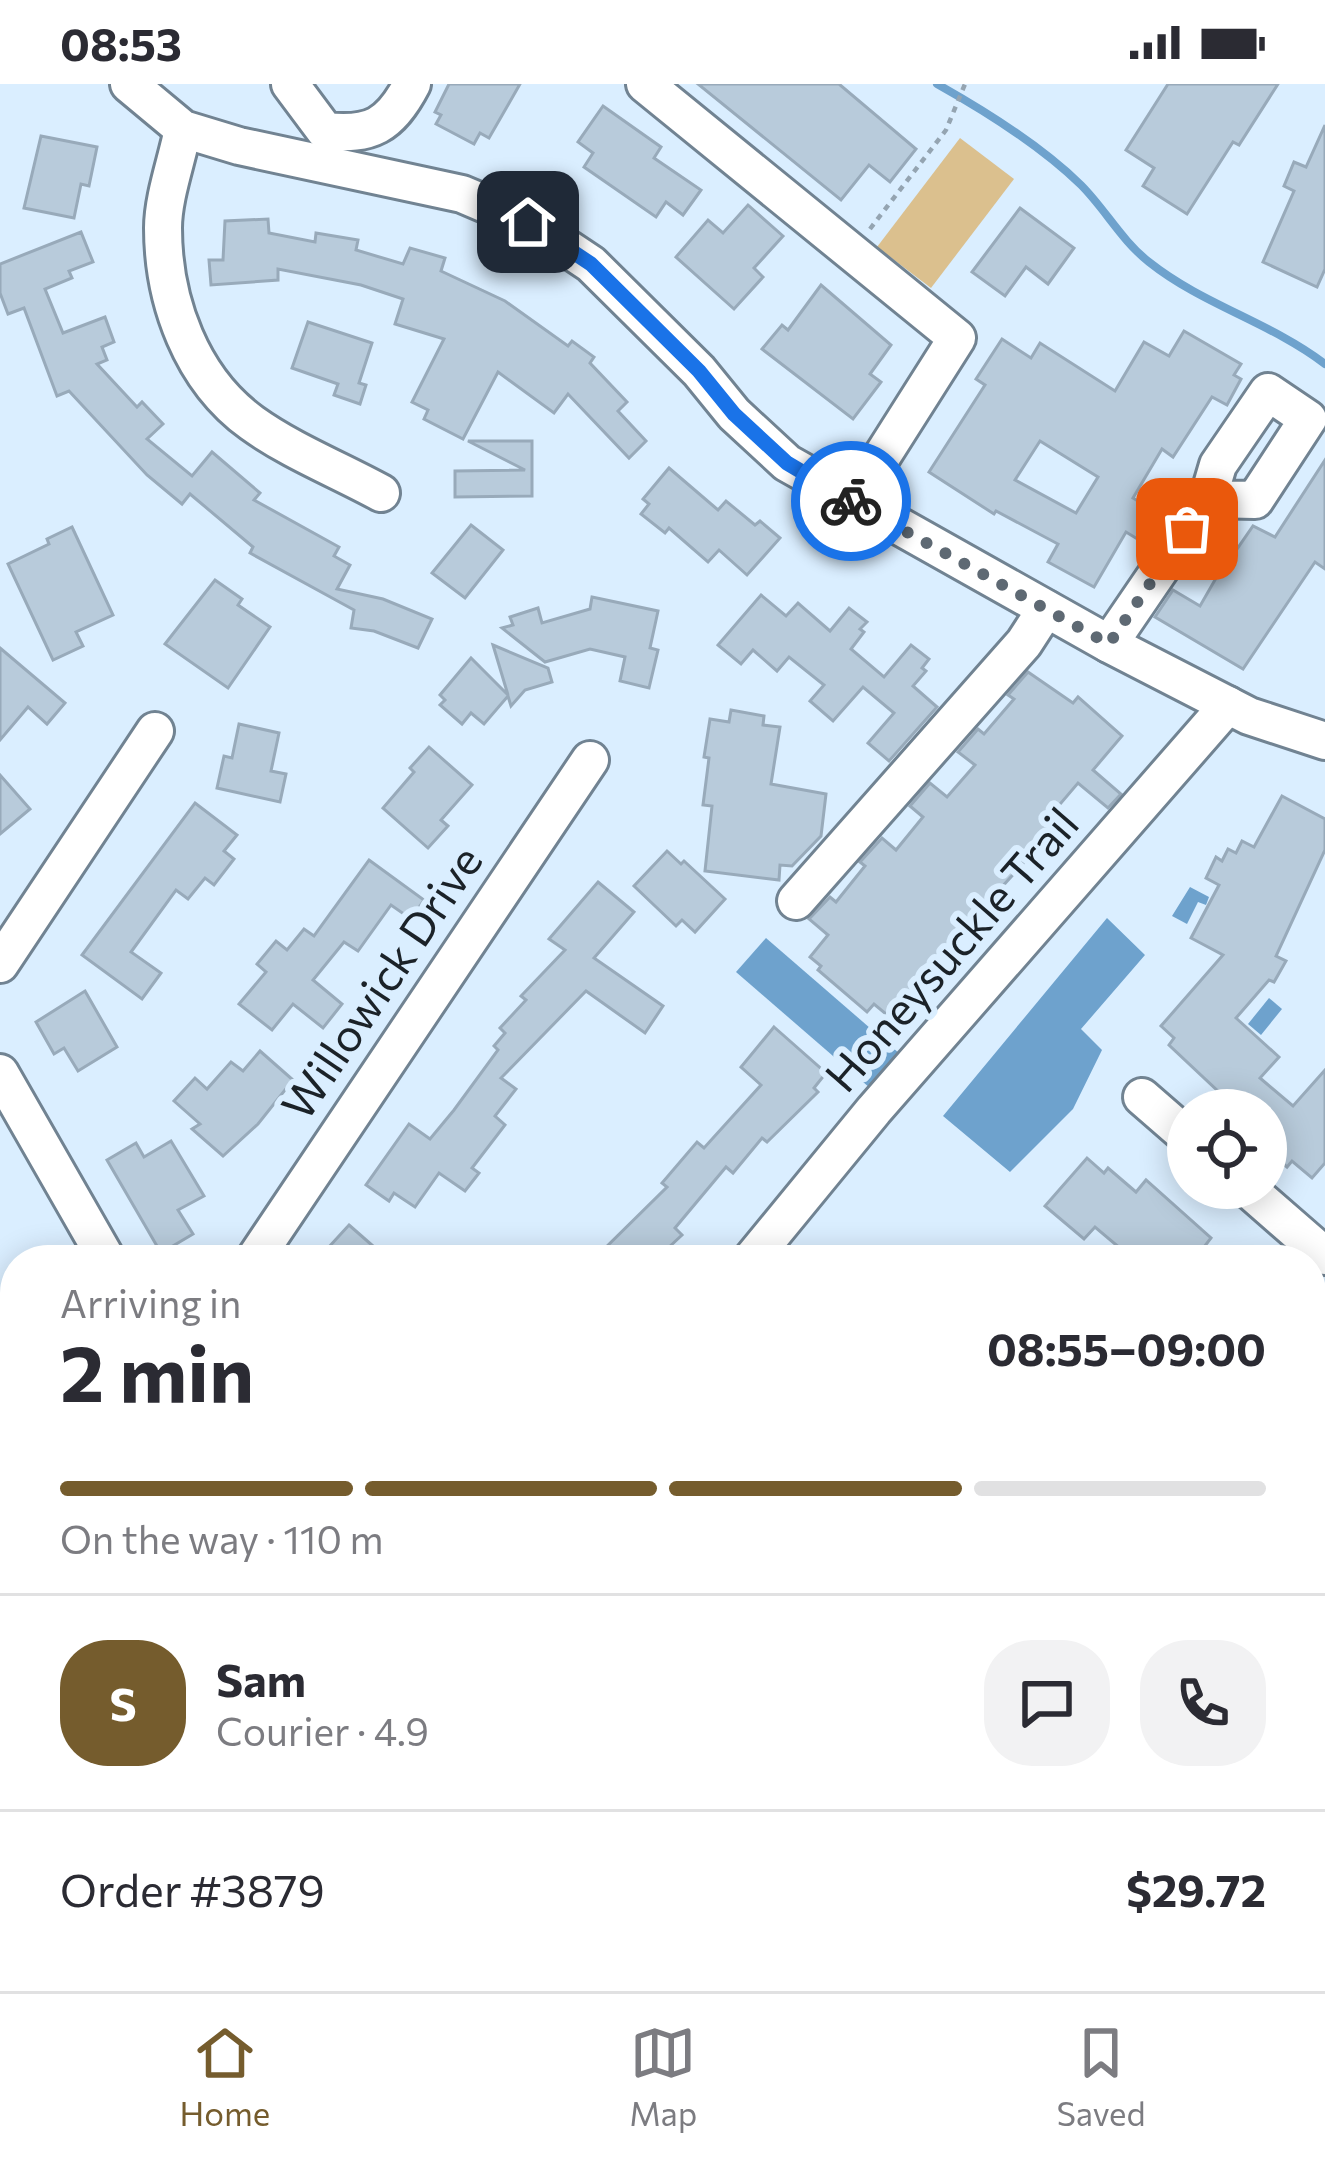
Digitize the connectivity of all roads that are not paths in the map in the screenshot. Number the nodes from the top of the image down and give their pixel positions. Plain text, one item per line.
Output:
1 (129, 84) edge
2 (290, 84) edge
3 (412, 84) edge
4 (645, 84) edge
5 (183, 129) junction
6 (382, 494) dead end
7 (1208, 499) dead end
8 (853, 502) junction
9 (1046, 609) junction
10 (1109, 644) junction
11 (1228, 705) junction
12 (155, 731) dead end
13 (1325, 741) edge
14 (590, 760) dead end
15 (796, 901) dead end
16 (0, 964) edge
17 (0, 1073) edge
18 (1142, 1097) dead end
19 (1167, 1119) edge
20 (1271, 1209) edge
21 (98, 1245) edge
22 (264, 1245) edge
23 (763, 1245) edge
24 (1312, 1245) edge

1 - 5 street
2 - 3 street
4 - 8 street
5 - 6 street
5 - 8 street
7 - 10 street
8 - 9 street
9 - 10 street
9 - 15 street
10 - 11 street
11 - 13 street
11 - 23 street, Honeysuckle Trail
12 - 16 street
14 - 22 street, Willowick Drive
17 - 21 street
18 - 19 street
20 - 24 street

